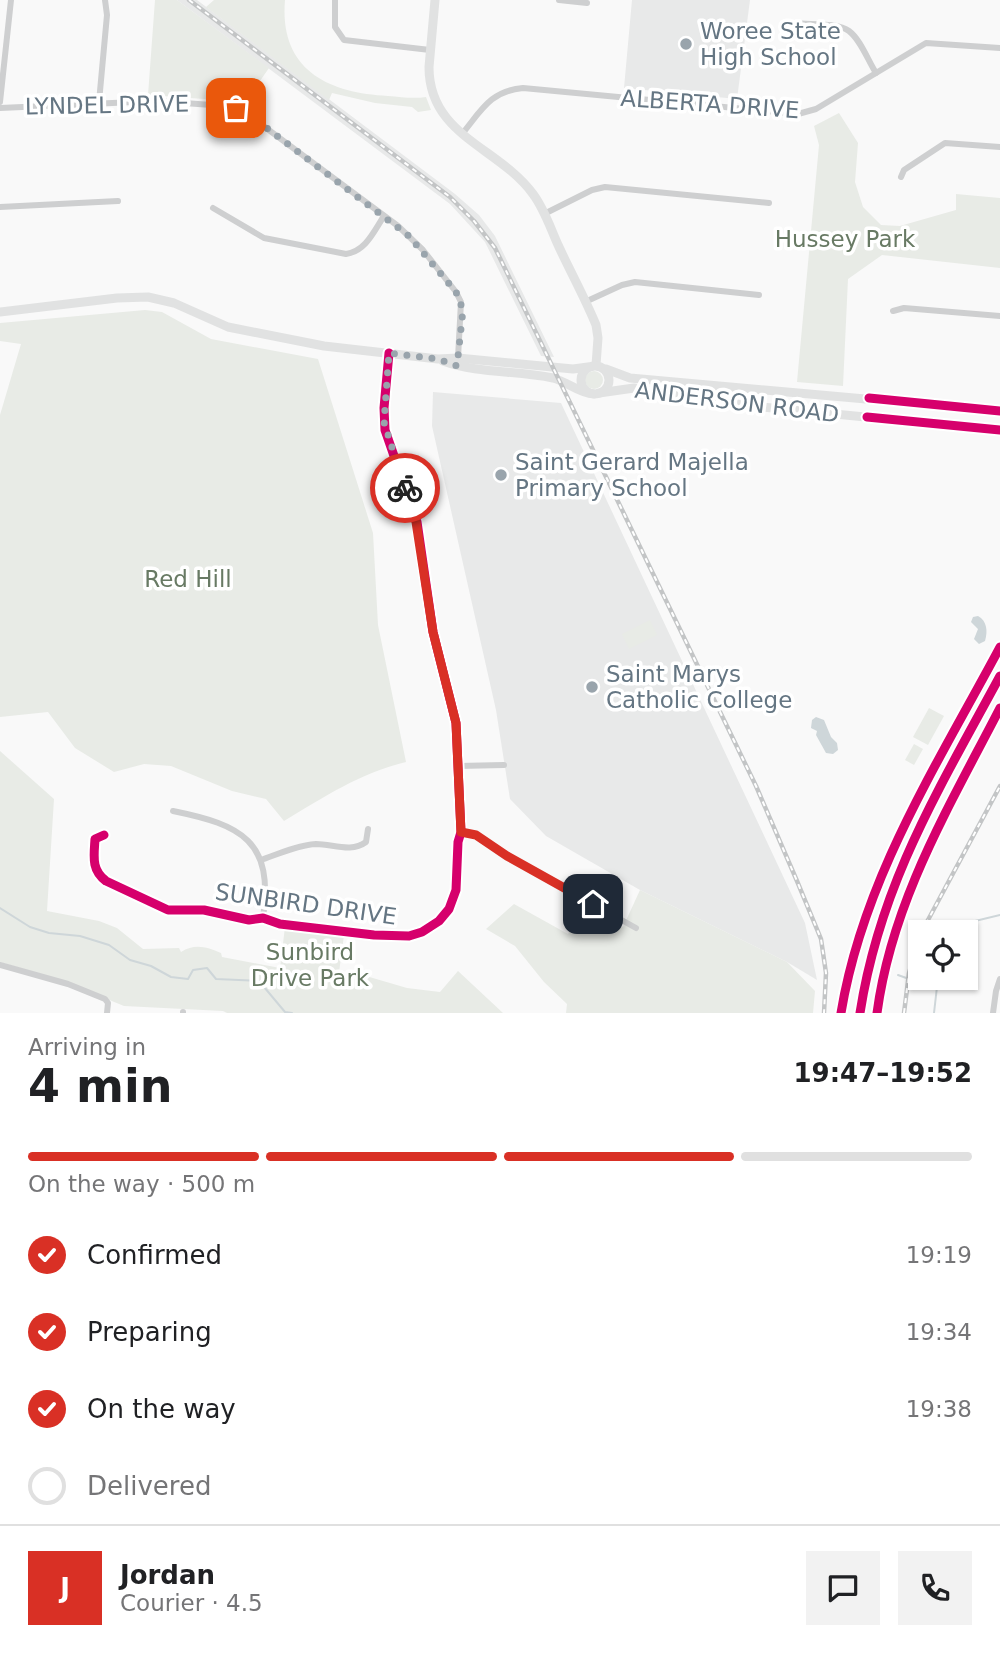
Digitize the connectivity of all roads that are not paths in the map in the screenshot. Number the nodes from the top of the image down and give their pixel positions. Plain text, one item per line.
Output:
1 (11, 0) edge
2 (105, 0) edge
3 (335, 0) edge
4 (435, 0) edge
5 (559, 0) edge
6 (587, 3) dead end
7 (795, 23) dead end
8 (1000, 48) edge
9 (430, 50) junction
10 (876, 73) junction
11 (0, 102) edge
12 (99, 102) junction
13 (0, 108) edge
14 (462, 134) junction
15 (1000, 147) edge
16 (901, 177) dead end
17 (118, 201) dead end
18 (769, 204) dead end
19 (0, 207) edge
20 (213, 208) dead end
21 (544, 214) junction
22 (384, 215) junction
23 (759, 295) dead end
24 (585, 302) junction
25 (893, 311) dead end
26 (1, 312) edge
27 (1000, 316) edge
28 (389, 353) junction
29 (458, 362) junction
30 (597, 367) junction
31 (597, 394) junction
32 (838, 396) junction
33 (869, 398) junction
34 (997, 410) edge
35 (836, 414) junction
36 (867, 417) junction
37 (996, 429) edge
38 (1000, 647) edge
39 (1000, 676) edge
40 (1000, 708) edge
41 (504, 765) dead end
42 (458, 766) junction
43 (173, 811) dead end
44 (368, 829) dead end
45 (461, 832) junction
46 (104, 835) dead end
47 (261, 860) junction
48 (263, 918) junction
49 (636, 928) dead end
50 (0, 965) edge
51 (1000, 979) edge
52 (107, 1013) edge
53 (841, 1013) edge
54 (860, 1013) edge
55 (877, 1013) edge
56 (993, 1013) edge

1 - 11 street
2 - 12 street
3 - 9 street
4 - 9 street
5 - 6 street
7 - 10 street
8 - 10 street, ALBERTA DRIVE
9 - 14 street
10 - 14 street, ALBERTA DRIVE
12 - 13 street, LYNDEL DRIVE
12 - 22 street, LYNDEL DRIVE
14 - 21 street
15 - 16 street
17 - 19 street
18 - 21 street
20 - 22 street
21 - 24 street
22 - 29 street, LYNDEL DRIVE
23 - 24 street
24 - 30 street
25 - 27 street
26 - 28 street, ANDERSON ROAD
28 - 29 street, ANDERSON ROAD
28 - 42 street, SUNBIRD DRIVE
29 - 30 street, ANDERSON ROAD
29 - 31 street, ANDERSON ROAD
30 - 31 street
30 - 31 street
30 - 32 street, ANDERSON ROAD
31 - 35 street, ANDERSON ROAD
32 - 33 street, ANDERSON ROAD
32 - 35 street
33 - 34 street, ANDERSON ROAD
33 - 36 street
34 - 37 street
35 - 36 street, ANDERSON ROAD
36 - 37 street, ANDERSON ROAD
38 - 53 street
39 - 54 highway
40 - 55 highway
41 - 42 street
42 - 45 street, SUNBIRD DRIVE
43 - 47 street
44 - 47 street
45 - 48 street, SUNBIRD DRIVE
45 - 49 street
46 - 48 street, SUNBIRD DRIVE
47 - 48 street
50 - 52 street
51 - 56 street

